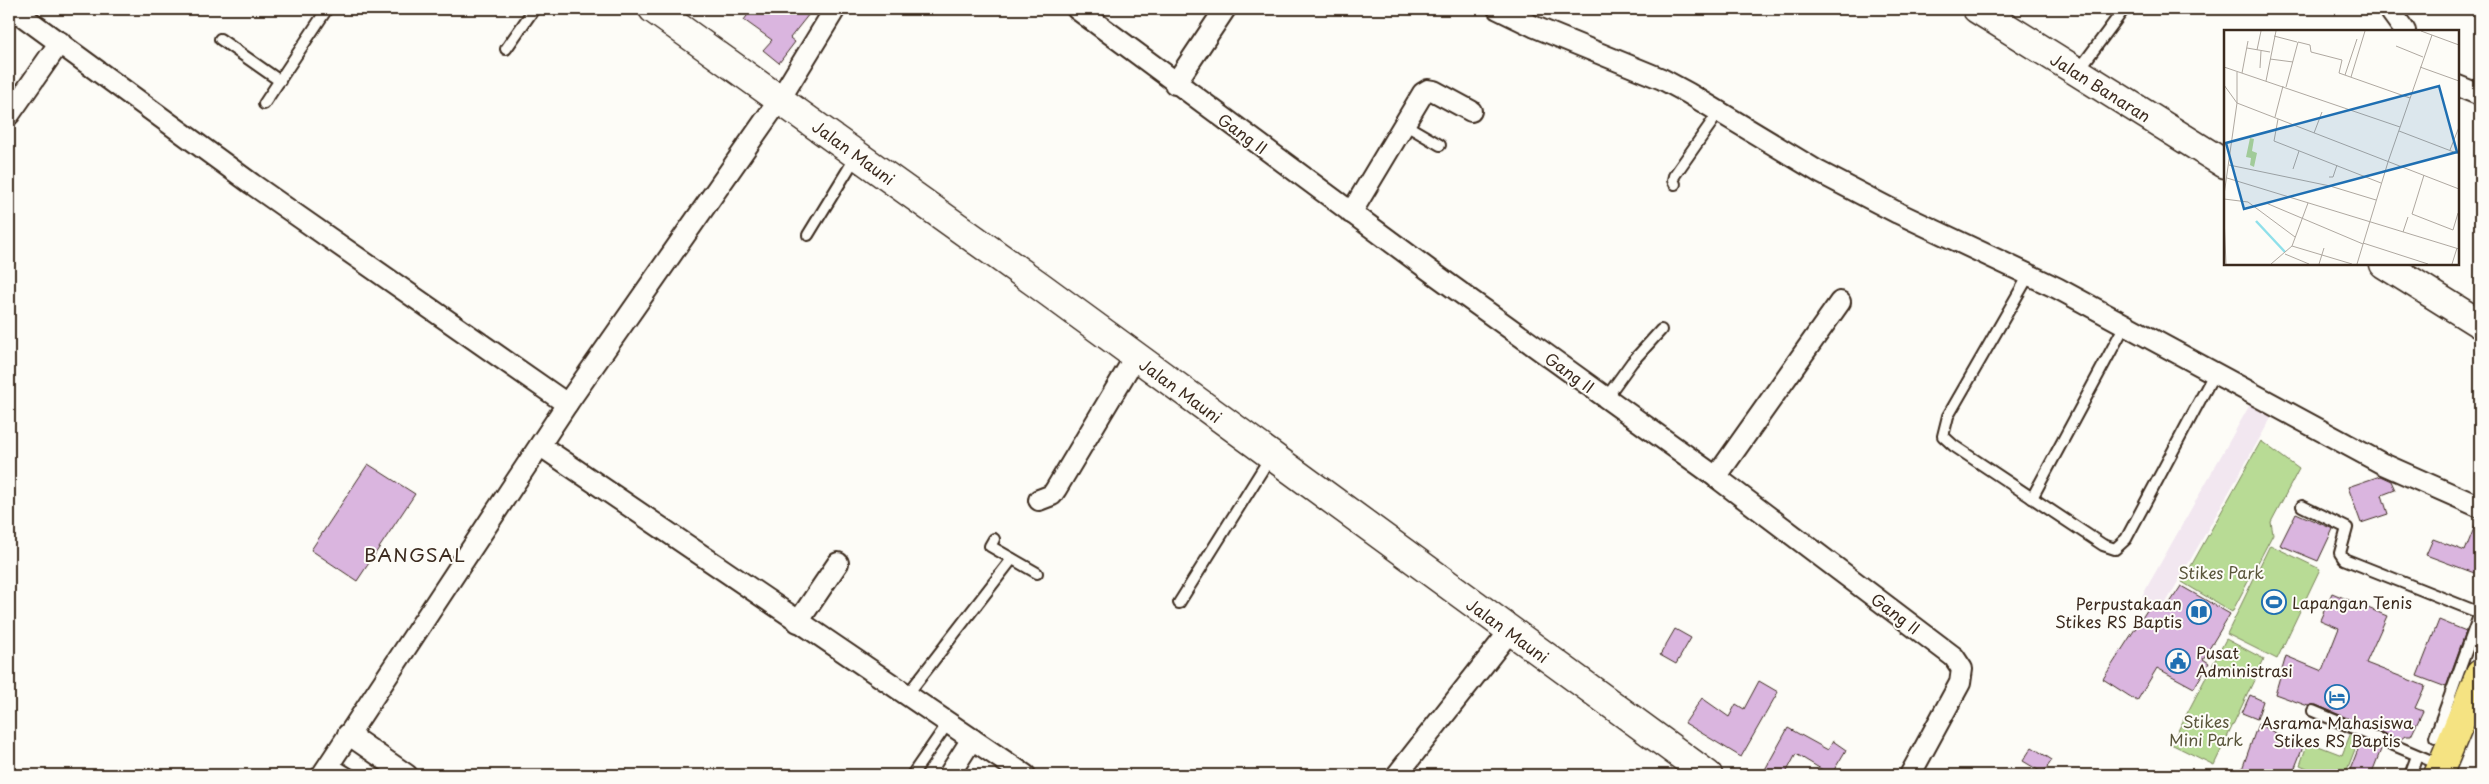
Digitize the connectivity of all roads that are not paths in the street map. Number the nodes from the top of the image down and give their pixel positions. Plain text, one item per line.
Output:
1 (14, 9) edge
2 (327, 9) edge
3 (534, 9) edge
4 (653, 9) edge
5 (835, 9) edge
6 (1077, 9) edge
7 (1225, 9) edge
8 (1498, 9) edge
9 (1977, 9) edge
10 (2124, 9) edge
11 (2389, 9) edge
12 (2404, 30) edge
13 (220, 39) dead end
14 (60, 42) junction
15 (506, 49) dead end
16 (2077, 72) junction
17 (280, 81) junction
18 (1175, 84) junction
19 (2459, 86) edge
20 (2480, 95) edge
21 (780, 98) junction
22 (264, 104) dead end
23 (1471, 111) dead end
24 (1719, 112) junction
25 (9, 115) edge
26 (1404, 124) junction
27 (1440, 146) dead end
28 (857, 154) junction
29 (2224, 163) edge
30 (1675, 184) dead end
31 (1351, 213) junction
32 (808, 235) dead end
33 (2386, 265) edge
34 (2029, 275) junction
35 (1840, 302) dead end
36 (2480, 324) edge
37 (2125, 325) junction
38 (1661, 330) dead end
39 (1136, 357) junction
40 (2215, 372) junction
41 (1606, 398) junction
42 (567, 404) junction
43 (541, 446) junction
44 (1271, 455) junction
45 (1716, 477) junction
46 (2032, 498) junction
47 (1039, 500) dead end
48 (2302, 506) dead end
49 (2480, 507) edge
50 (994, 539) dead end
51 (1012, 559) junction
52 (838, 563) dead end
53 (1037, 573) dead end
54 (1179, 603) dead end
55 (798, 622) junction
56 (1510, 632) junction
57 (2480, 674) edge
58 (907, 695) junction
59 (2313, 711) dead end
60 (948, 723) junction
61 (348, 734) junction
62 (2435, 737) dead end
63 (972, 739) junction
64 (2432, 765) edge
65 (326, 769) edge
66 (351, 775) edge
67 (407, 775) edge
68 (912, 775) edge
69 (949, 775) edge
70 (1025, 775) edge
71 (1397, 775) edge
72 (1708, 775) edge
73 (1910, 775) edge
74 (2410, 775) edge

1 - 14 street
2 - 17 lane
3 - 15 lane
4 - 21 main road, Jalan Mauni
5 - 21 street
6 - 18 street, Gang II
7 - 18 street
8 - 24 street
9 - 16 main road, Jalan Banaran
10 - 16 lane
11 - 12 street
13 - 17 lane
14 - 25 street
14 - 42 street
16 - 29 main road, Jalan Banaran
17 - 22 lane
18 - 31 street, Gang II
19 - 20 street
21 - 28 main road, Jalan Mauni
21 - 42 street
23 - 26 street
24 - 30 lane
24 - 34 street
26 - 27 lane
26 - 31 street
28 - 32 lane
28 - 39 main road, Jalan Mauni
31 - 41 street, Gang II
33 - 36 main road
34 - 37 street
34 - 46 lane
35 - 45 street
37 - 40 street
37 - 46 lane
38 - 41 lane
39 - 44 main road, Jalan Mauni
39 - 47 street
40 - 46 lane
40 - 49 street
41 - 45 street, Gang II
42 - 43 street
43 - 55 street
43 - 61 street
44 - 54 lane
44 - 56 main road, Jalan Mauni
45 - 73 street, Gang II
48 - 62 lane
50 - 51 lane
51 - 53 lane
51 - 58 lane
52 - 55 street
55 - 58 street
56 - 71 street
56 - 72 main road, Jalan Mauni
57 - 64 main road
58 - 60 street
59 - 64 lane
60 - 63 street
60 - 68 lane
61 - 65 street
61 - 67 street
63 - 69 street
63 - 70 street
64 - 74 lane
65 - 66 lane

